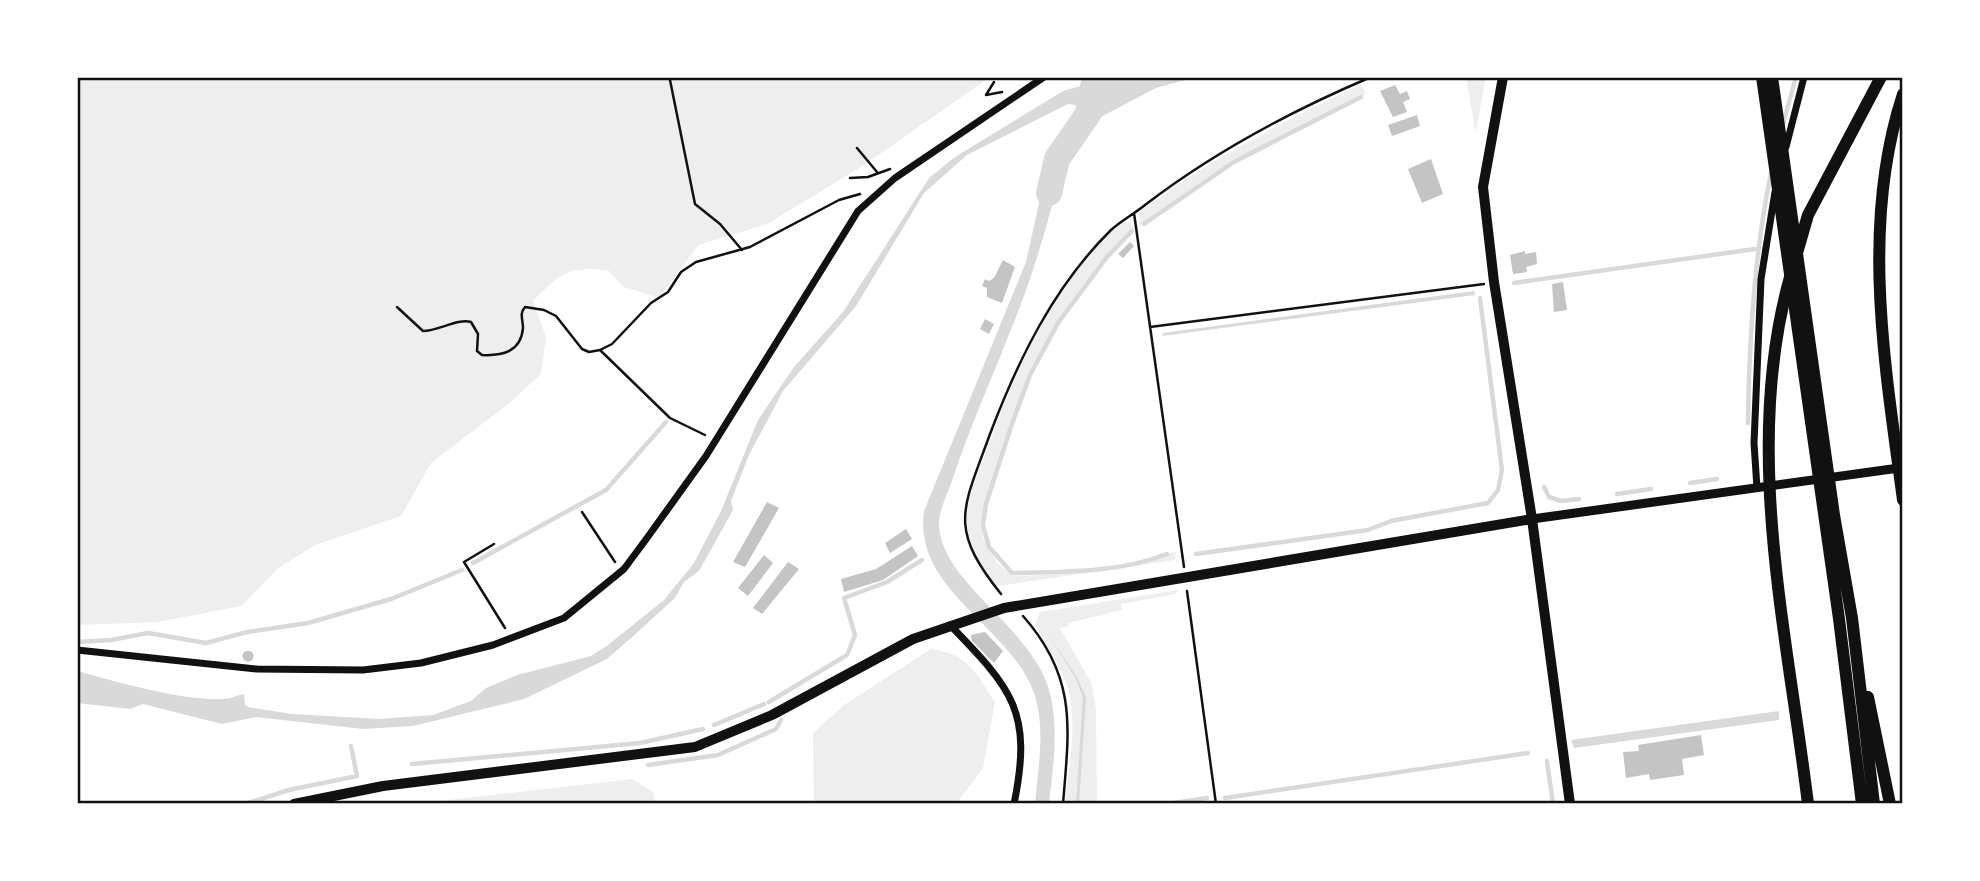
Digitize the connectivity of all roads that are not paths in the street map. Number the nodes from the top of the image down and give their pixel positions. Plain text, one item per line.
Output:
1 (1044, 77) edge
2 (1503, 77) edge
3 (1762, 77) edge
4 (1772, 77) edge
5 (1804, 77) edge
6 (1881, 77) edge
7 (1903, 94) edge
8 (1901, 468) edge
9 (1763, 487) junction
10 (1903, 500) edge
11 (1829, 517) junction
12 (1532, 519) junction
13 (1852, 618) junction
14 (950, 625) junction
15 (77, 650) edge
16 (294, 804) edge
17 (1014, 804) edge
18 (1570, 804) edge
19 (1808, 804) edge
20 (1860, 804) edge
21 (1874, 804) edge
22 (1890, 804) edge

1 - 15 street
2 - 12 main road
3 - 11 highway
4 - 11 highway
5 - 9 street
6 - 9 highway
7 - 8 highway
8 - 9 street
8 - 10 highway
9 - 12 street
9 - 19 highway
11 - 13 highway
11 - 20 highway
12 - 14 main road
12 - 18 main road
13 - 21 highway
13 - 22 highway
14 - 16 main road
14 - 17 street

